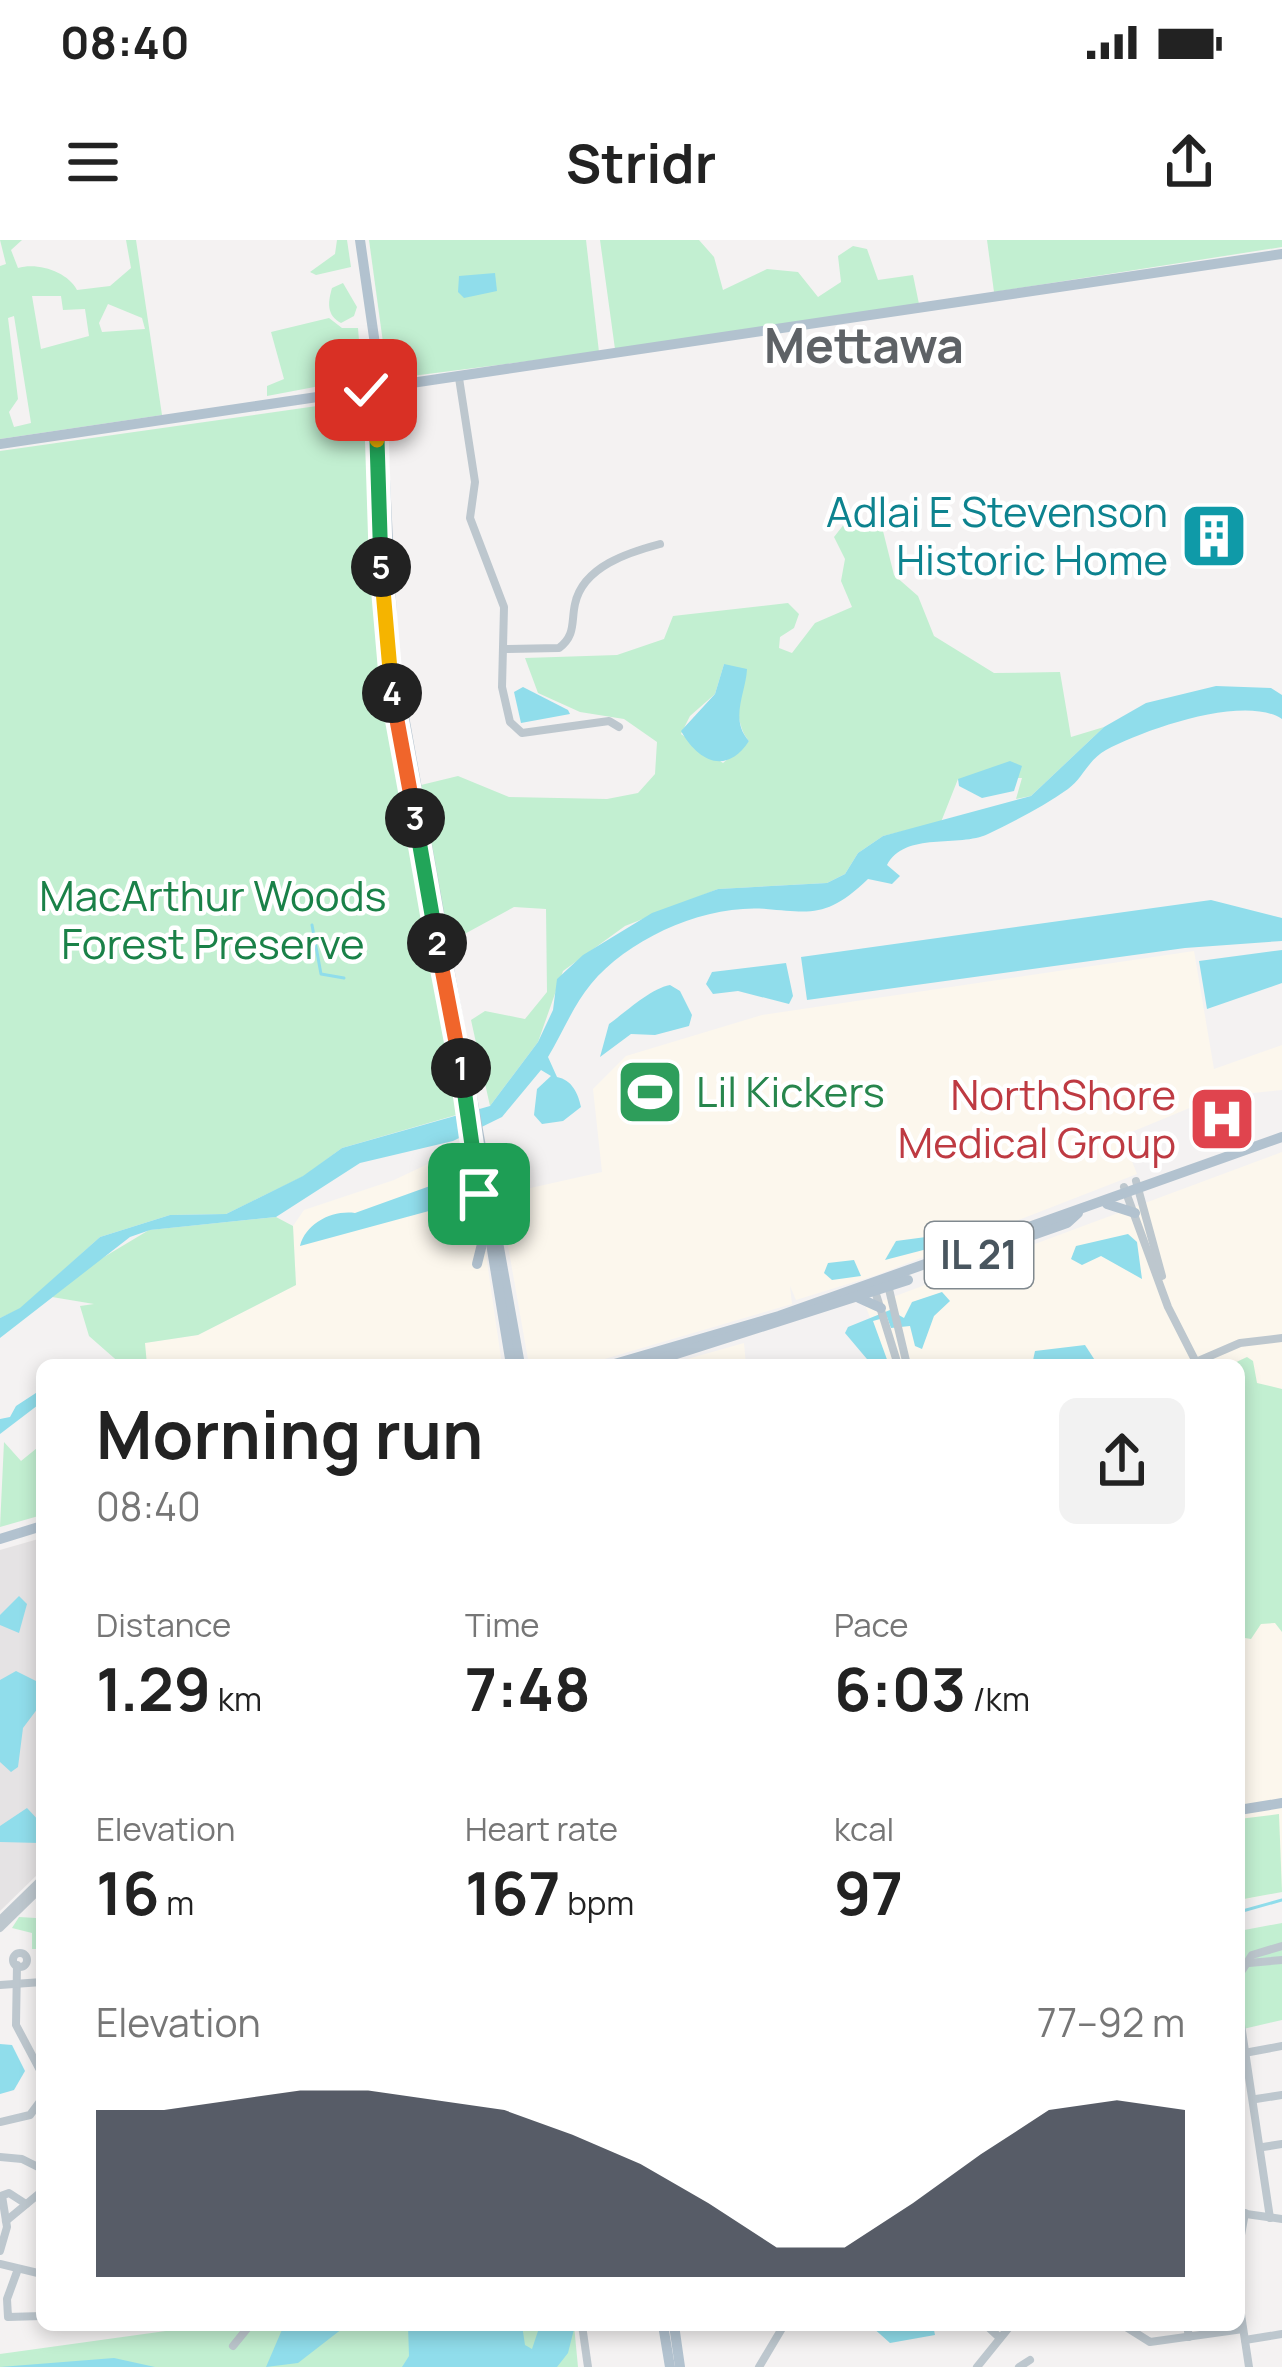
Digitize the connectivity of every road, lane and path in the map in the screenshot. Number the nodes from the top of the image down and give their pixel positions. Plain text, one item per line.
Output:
1 (357, 240) edge
2 (1282, 254) edge
3 (459, 378) junction
4 (377, 388) junction
5 (0, 444) edge
6 (660, 544) dead end
7 (504, 649) junction
8 (619, 727) dead end
9 (1282, 1137) edge
10 (478, 1145) junction
11 (1132, 1188) junction
12 (479, 1194) junction
13 (1103, 1204) junction
14 (1135, 1213) junction
15 (1078, 1214) junction
16 (477, 1264) dead end
17 (881, 1282) junction
18 (856, 1298) junction
19 (882, 1312) junction
20 (1175, 1323) junction
21 (1282, 1338) edge
22 (507, 1359) edge
23 (519, 1359) edge
24 (631, 1359) edge
25 (661, 1359) edge
26 (900, 1359) edge
27 (902, 1359) edge
28 (1190, 1359) edge
29 (1202, 1359) edge
30 (36, 1528) edge
31 (0, 1539) edge
32 (1282, 1804) edge
33 (1245, 1809) edge
34 (36, 1889) edge
35 (0, 1924) edge
36 (1282, 1946) edge
37 (1282, 1960) edge
38 (1248, 1964) junction
39 (17, 1965) dead end
40 (1245, 1968) edge
41 (36, 1982) edge
42 (15, 1984) junction
43 (0, 1985) edge
44 (1282, 2046) edge
45 (1245, 2052) edge
46 (1245, 2056) edge
47 (36, 2064) edge
48 (1282, 2095) edge
49 (1256, 2099) junction
50 (36, 2107) edge
51 (0, 2122) edge
52 (1282, 2144) edge
53 (1263, 2147) junction
54 (0, 2157) edge
55 (36, 2166) edge
56 (1282, 2193) edge
57 (1270, 2195) junction
58 (1, 2196) edge
59 (36, 2196) edge
60 (26, 2204) junction
61 (1245, 2214) edge
62 (1270, 2218) junction
63 (1282, 2219) edge
64 (6, 2221) junction
65 (0, 2252) edge
66 (0, 2264) edge
67 (18, 2270) junction
68 (36, 2273) edge
69 (36, 2317) edge
70 (245, 2331) edge
71 (582, 2331) edge
72 (664, 2331) edge
73 (675, 2331) edge
74 (780, 2331) edge
75 (992, 2331) edge
76 (1006, 2331) edge
77 (1131, 2331) edge
78 (1188, 2331) edge
79 (1244, 2331) edge
80 (1244, 2334) junction
81 (1282, 2334) edge
82 (1189, 2337) junction
83 (1000, 2338) junction
84 (233, 2346) dead end
85 (1030, 2360) dead end
86 (978, 2366) edge
87 (588, 2367) edge
88 (670, 2367) edge
89 (680, 2367) edge
90 (759, 2367) edge
91 (1019, 2367) edge
92 (1249, 2367) edge

1 - 4 main road
2 - 3 main road
3 - 4 main road
3 - 7 street
4 - 5 main road
4 - 10 main road
6 - 7 street
7 - 8 street
9 - 11 main road, IL 21
10 - 12 main road
10 - 23 main road
11 - 13 main road, IL 21
11 - 14 street
11 - 20 street
12 - 16 main road
12 - 22 main road
13 - 14 main road
13 - 15 main road, IL 21
14 - 20 street
15 - 17 main road, IL 21
15 - 17 main road, IL 21
17 - 18 main road, IL 21
17 - 19 street
17 - 24 main road, IL 21
17 - 27 street
18 - 19 main road
18 - 25 main road, IL 21
19 - 26 street
20 - 28 street
21 - 29 street
30 - 31 main road
32 - 33 main road
34 - 35 street
36 - 38 street
37 - 38 street
38 - 40 street
39 - 42 street
41 - 42 street
42 - 43 street
42 - 47 street
44 - 45 street
46 - 49 street
48 - 49 street
49 - 53 street
50 - 51 street
52 - 53 street
53 - 57 street
54 - 55 street
56 - 57 street
57 - 62 street
58 - 60 street
58 - 64 street
59 - 60 street
60 - 64 street
61 - 62 street
62 - 63 street
64 - 65 street
66 - 67 street
67 - 68 street
67 - 69 street
70 - 84 street
71 - 87 street
72 - 88 main road
73 - 89 main road
74 - 90 street
75 - 83 street
76 - 83 street
77 - 82 street
78 - 82 street
79 - 80 street
80 - 81 street
80 - 82 street
80 - 92 street
83 - 86 street
85 - 91 street

